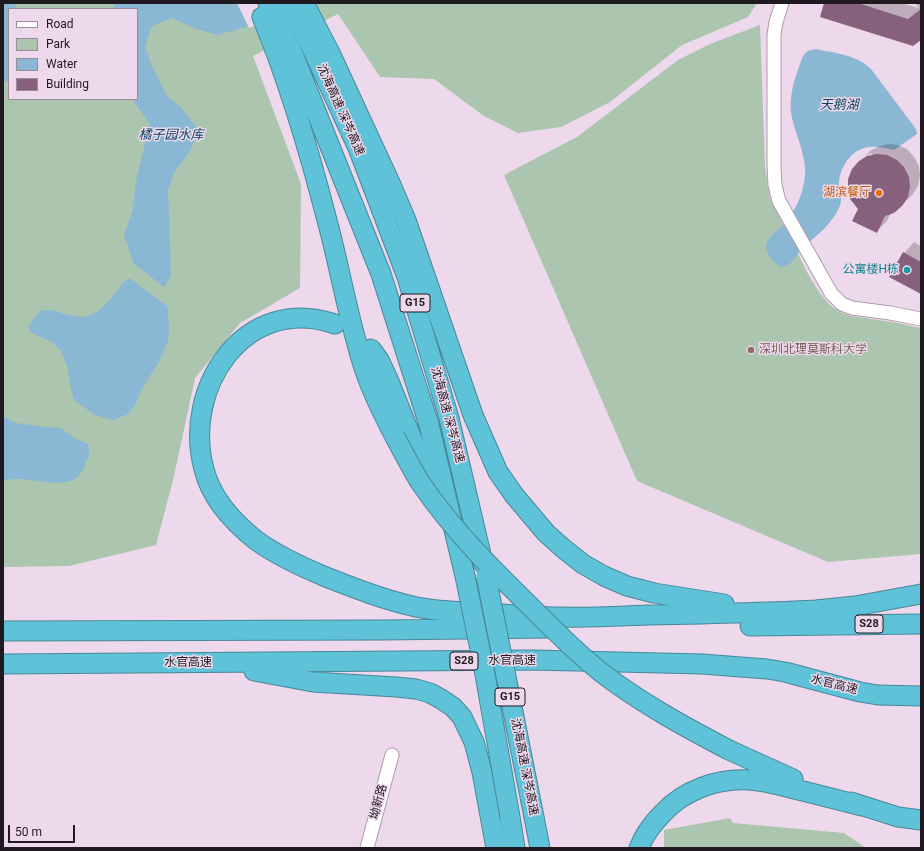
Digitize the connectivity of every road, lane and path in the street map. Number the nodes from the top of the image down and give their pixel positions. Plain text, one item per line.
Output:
1 (255, 3) edge
2 (268, 3) edge
3 (289, 3) edge
4 (304, 3) edge
5 (782, 3) edge
6 (315, 39) junction
7 (283, 50) junction
8 (921, 319) edge
9 (335, 324) dead end
10 (371, 349) dead end
11 (464, 572) junction
12 (921, 594) edge
13 (778, 612) junction
14 (921, 624) edge
15 (3, 631) edge
16 (207, 663) junction
17 (3, 664) edge
18 (921, 696) edge
19 (392, 755) dead end
20 (862, 806) junction
21 (921, 820) edge
22 (367, 848) edge
23 (496, 848) edge
24 (515, 848) edge
25 (540, 848) edge
26 (639, 848) edge

1 - 7 highway
2 - 7 highway, 沈海高速 深岑高速 / G15
3 - 6 highway, 沈海高速 深岑高速 / G15
4 - 6 highway
5 - 8 street
6 - 13 highway
6 - 25 highway, 沈海高速 深岑高速 / G15, bridge
7 - 11 highway, 沈海高速 深岑高速 / G15
7 - 20 highway, bridge
9 - 13 highway
10 - 11 highway
11 - 24 highway, 沈海高速 深岑高速 / G15, bridge
12 - 13 highway
14 - 15 highway, S28
16 - 17 highway, 水官高速 / S28
16 - 18 highway, 水官高速 / S28
16 - 23 highway
19 - 22 street, 坳新路
20 - 21 highway
20 - 26 highway

